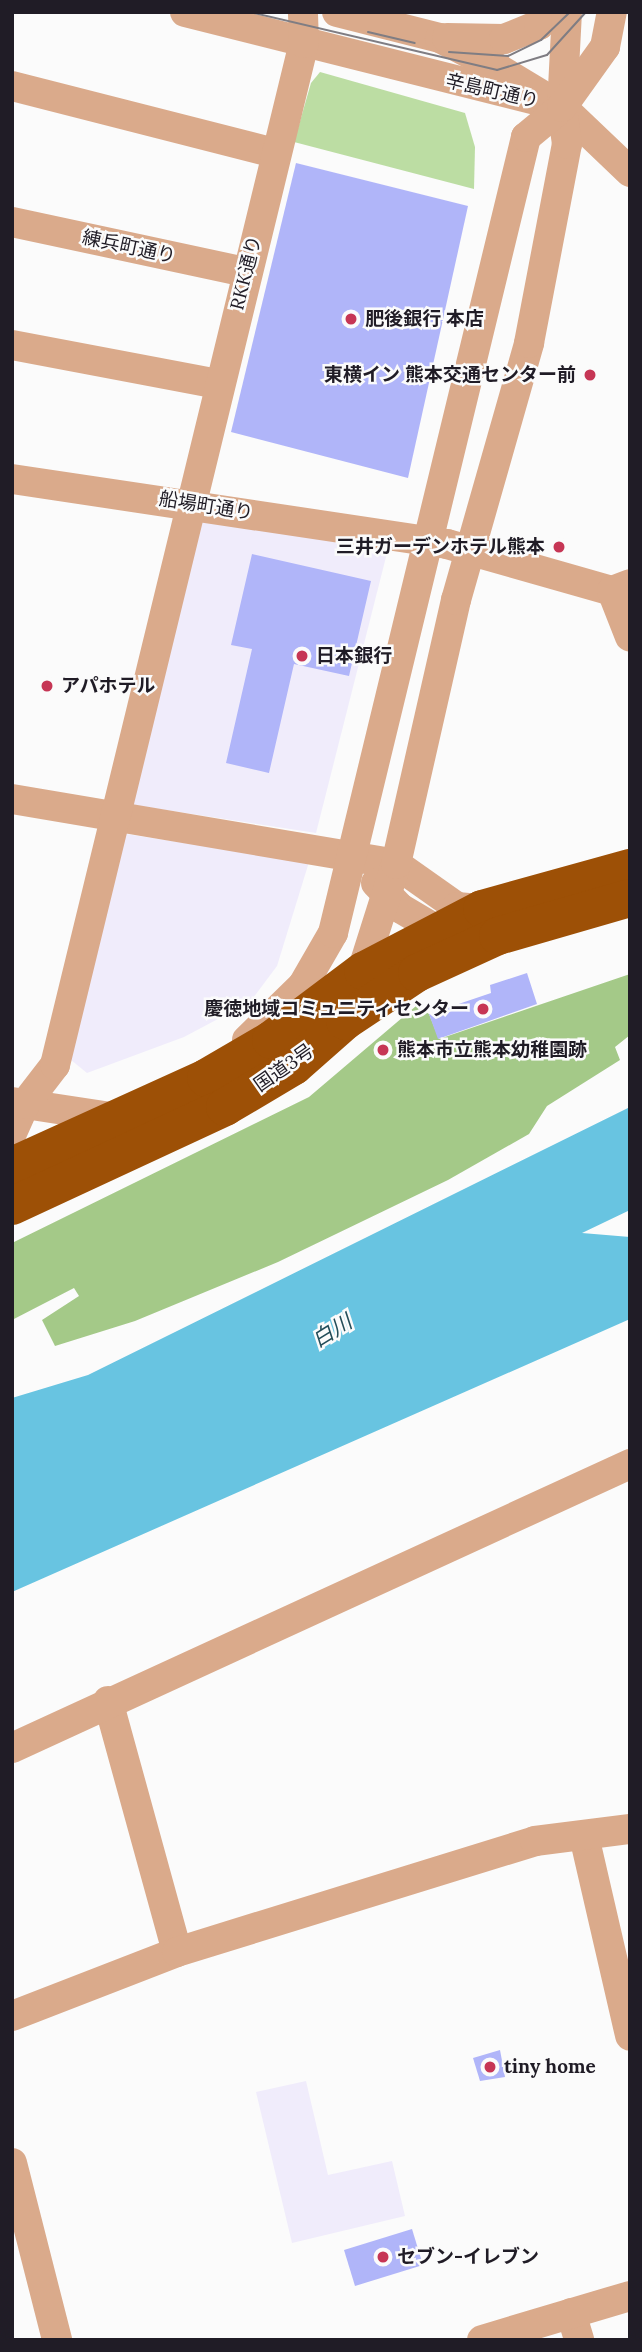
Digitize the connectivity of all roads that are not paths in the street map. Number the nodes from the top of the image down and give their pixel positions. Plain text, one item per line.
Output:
1 (185, 12) edge
2 (303, 12) edge
3 (337, 12) edge
4 (549, 12) edge
5 (567, 12) edge
6 (612, 12) edge
7 (440, 38) junction
8 (304, 43) junction
9 (12, 86) edge
10 (562, 107) junction
11 (275, 153) junction
12 (630, 172) edge
13 (12, 222) edge
14 (246, 272) junction
15 (12, 345) edge
16 (219, 384) junction
17 (12, 479) edge
18 (188, 502) junction
19 (413, 539) junction
20 (469, 550) junction
21 (621, 587) edge
22 (630, 637) edge
23 (12, 799) edge
24 (113, 816) junction
25 (353, 855) junction
26 (630, 855) edge
27 (396, 864) junction
28 (630, 868) edge
29 (561, 887) junction
30 (386, 896) junction
31 (630, 898) edge
32 (490, 923) junction
33 (439, 931) junction
34 (363, 971) junction
35 (345, 1021) junction
36 (206, 1078) junction
37 (19, 1103) edge
38 (116, 1118) junction
39 (12, 1133) edge
40 (12, 1166) edge
41 (12, 1206) edge
42 (630, 1464) edge
43 (108, 1702) junction
44 (12, 1748) edge
45 (630, 1829) edge
46 (584, 1836) junction
47 (177, 1952) junction
48 (12, 2016) edge
49 (630, 2036) edge
50 (12, 2163) edge
51 (20, 2223) edge
52 (630, 2295) edge
53 (575, 2326) edge
54 (57, 2340) edge
55 (482, 2340) edge

1 - 8 street, 辛島町通り
2 - 8 street, RKK通り
3 - 7 street, 辛島町通り
4 - 7 street
5 - 10 street
6 - 10 street
7 - 10 street, 辛島町通り
8 - 10 street, 辛島町通り
8 - 11 street, RKK通り
9 - 11 street
10 - 12 street
10 - 19 street
10 - 20 street
11 - 14 street, RKK通り
13 - 14 street, 練兵町通り
14 - 16 street, RKK通り
15 - 16 street
16 - 18 street, RKK通り
17 - 18 street, 船場町通り
18 - 19 street, 船場町通り
18 - 24 street, RKK通り
19 - 20 street, 船場町通り
19 - 25 street
20 - 21 street, 船場町通り
20 - 27 street
21 - 22 street
23 - 24 street
24 - 25 street
24 - 37 street, RKK通り
25 - 27 street
25 - 30 street
25 - 36 street
26 - 29 street
27 - 30 street
27 - 32 street
28 - 29 highway, 国道3号
29 - 32 highway, 国道3号
30 - 33 street
30 - 34 street
31 - 32 highway, 国道3号
32 - 33 highway, 国道3号
32 - 35 highway, 国道3号
33 - 34 highway, 国道3号
34 - 35 street
34 - 36 highway, 国道3号
35 - 41 highway, 国道3号
36 - 38 highway, 国道3号
37 - 38 street
37 - 39 street, RKK通り
38 - 40 highway, 国道3号
42 - 43 street
43 - 44 street
43 - 47 street
45 - 46 street
46 - 47 street
46 - 49 street
47 - 48 street
50 - 51 street
51 - 54 street
52 - 53 street
53 - 55 street

